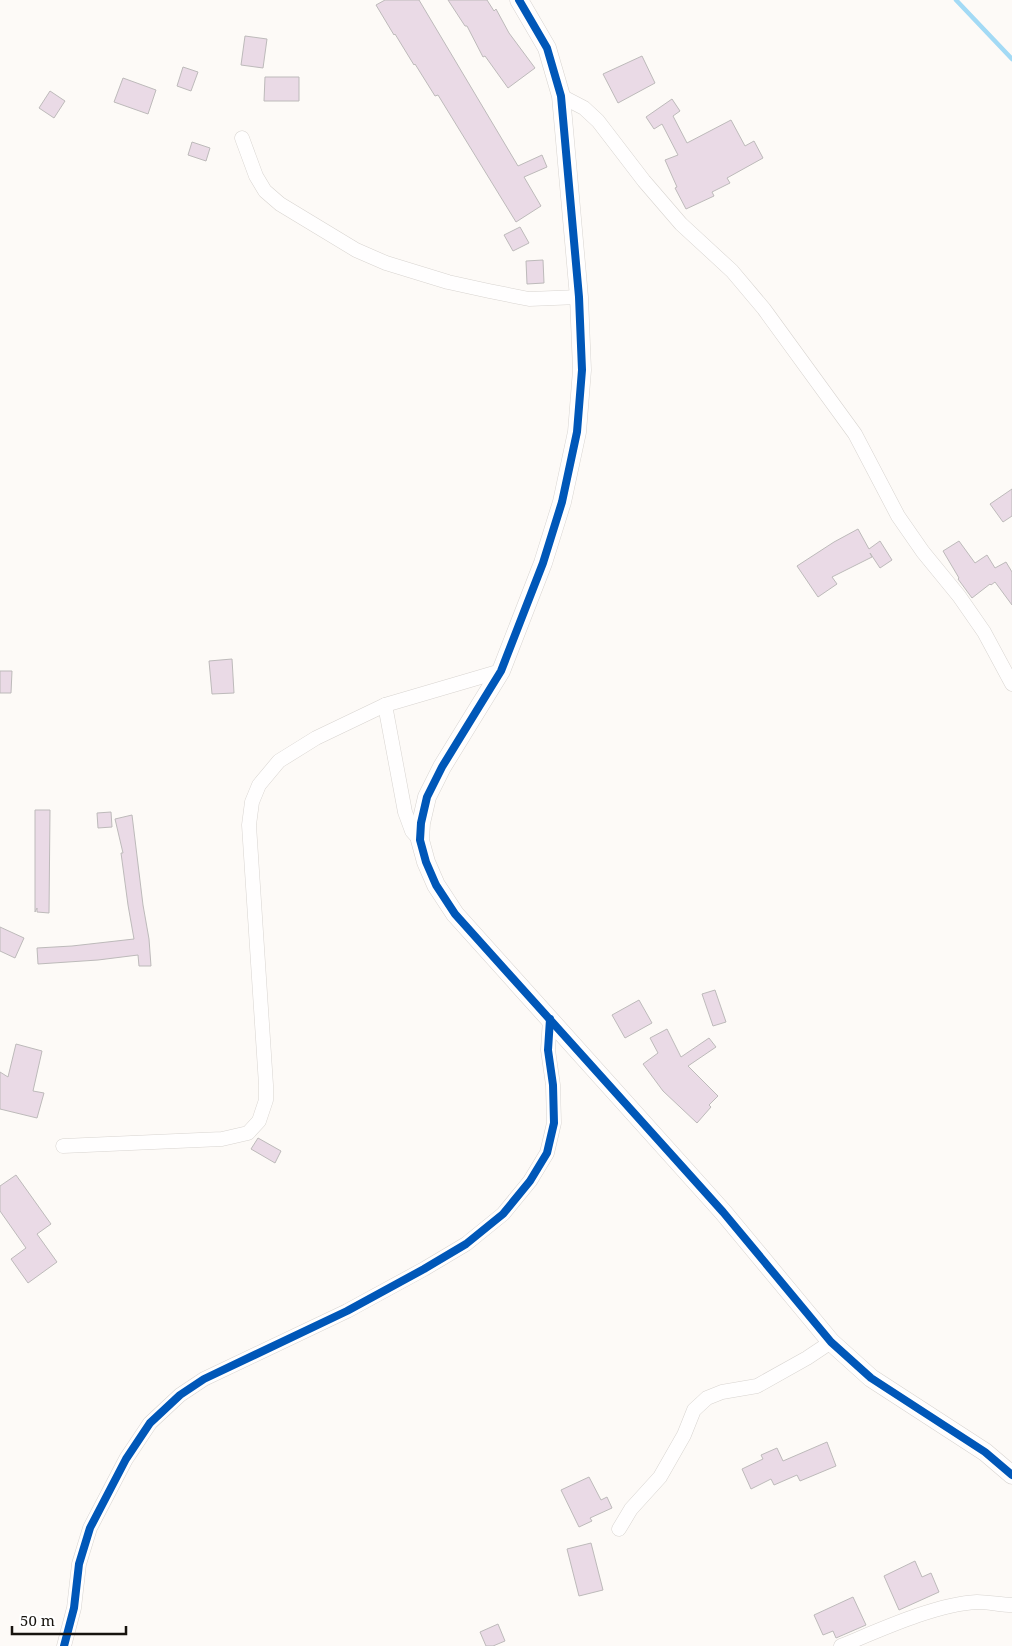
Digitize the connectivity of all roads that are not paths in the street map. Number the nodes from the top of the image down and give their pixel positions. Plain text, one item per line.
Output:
1 (519, 0) edge
2 (561, 96) junction
3 (242, 138) dead end
4 (579, 297) junction
5 (502, 671) junction
6 (1012, 684) edge
7 (386, 705) junction
8 (420, 840) junction
9 (550, 1020) junction
10 (63, 1146) dead end
11 (831, 1342) junction
12 (1012, 1475) edge
13 (619, 1529) dead end
14 (1012, 1605) edge
15 (64, 1646) edge
16 (841, 1646) edge

1 - 2 street
2 - 4 street
2 - 6 street
3 - 4 street
4 - 5 street
5 - 7 street
5 - 8 street
7 - 8 street
7 - 10 street
8 - 9 street
9 - 11 street
9 - 15 street
11 - 12 street
11 - 13 street
14 - 16 street

